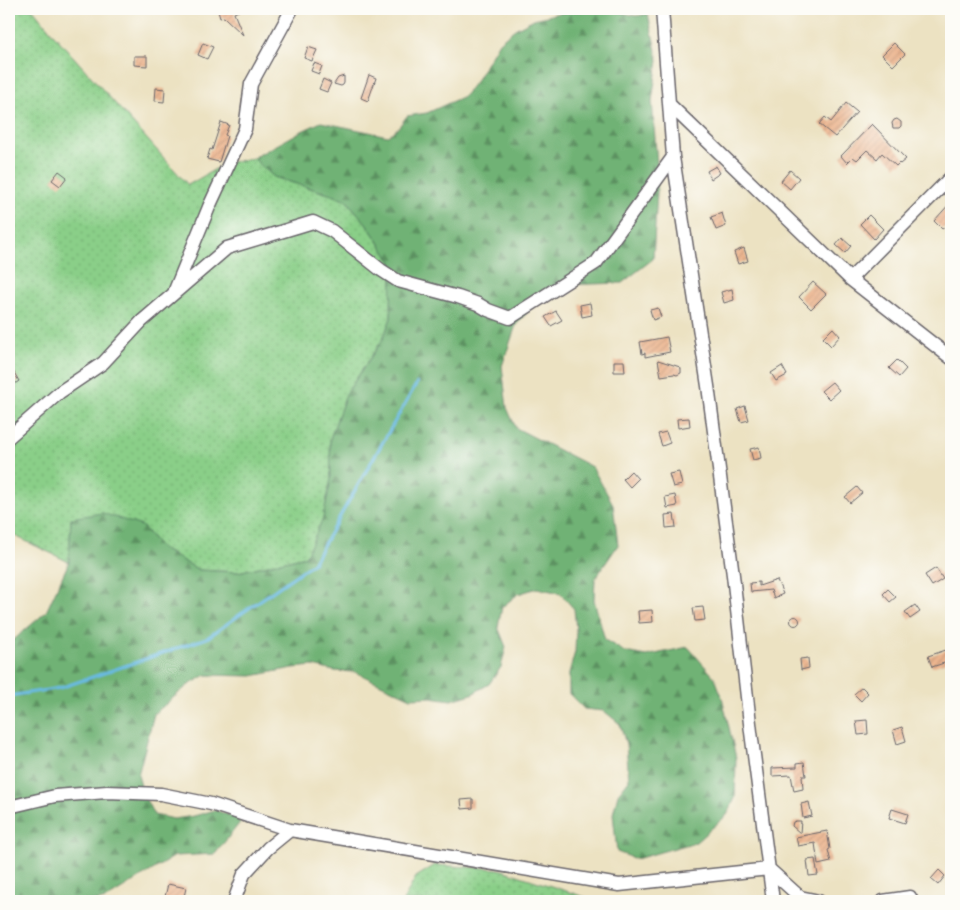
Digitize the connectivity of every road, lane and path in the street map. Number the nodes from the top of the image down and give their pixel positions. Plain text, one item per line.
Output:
1 (292, 9) edge
2 (662, 9) edge
3 (669, 104) junction
4 (673, 157) junction
5 (951, 177) edge
6 (850, 279) junction
7 (173, 294) junction
8 (951, 358) edge
9 (9, 437) edge
10 (9, 807) edge
11 (290, 830) junction
12 (769, 869) junction
13 (234, 901) edge
14 (773, 901) edge
15 (819, 901) edge
16 (883, 901) edge
17 (912, 901) edge

1 - 7 street
2 - 3 street
3 - 4 street
3 - 6 street
4 - 7 street
4 - 12 street
5 - 6 street
6 - 8 street
7 - 9 street
10 - 11 street
11 - 12 street
11 - 13 street
12 - 14 street
12 - 15 street
16 - 17 street

